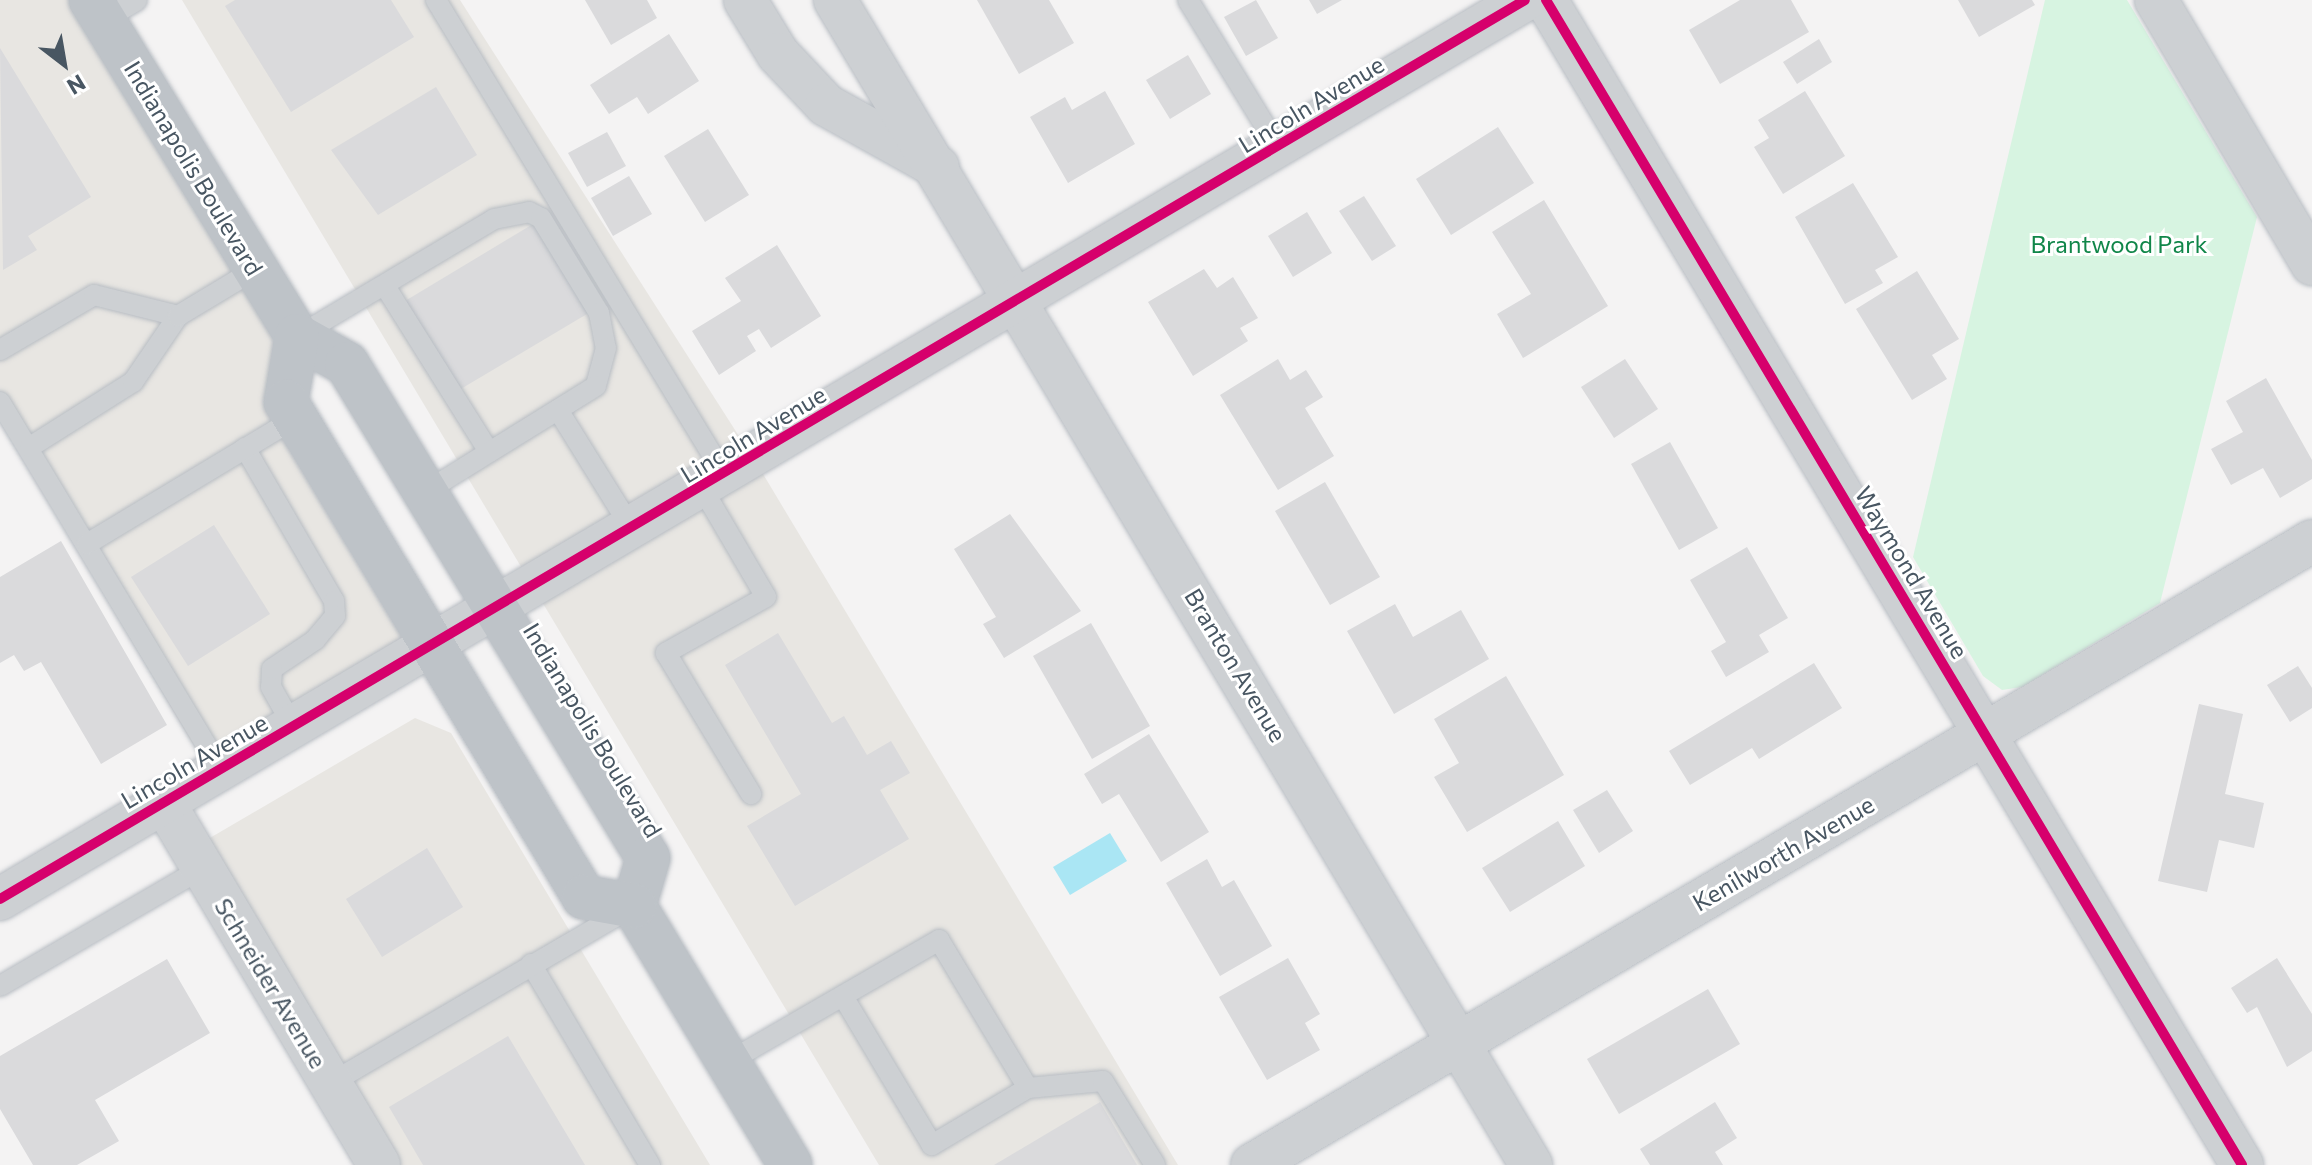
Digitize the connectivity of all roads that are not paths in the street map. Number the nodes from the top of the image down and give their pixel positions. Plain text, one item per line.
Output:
1 (436, 0) edge
2 (745, 0) edge
3 (835, 0) edge
4 (1188, 0) edge
5 (1525, 0) edge
6 (1546, 0) edge
7 (2156, 0) edge
8 (110, 7) edge
9 (1278, 147) junction
10 (938, 167) junction
11 (2312, 264) edge
12 (256, 269) junction
13 (385, 286) junction
14 (1020, 301) junction
15 (178, 316) junction
16 (297, 336) junction
17 (0, 350) edge
18 (0, 402) edge
19 (558, 410) junction
20 (296, 418) junction
21 (30, 447) junction
22 (245, 448) junction
23 (489, 452) junction
24 (713, 481) junction
25 (425, 492) junction
26 (632, 529) junction
27 (2312, 541) edge
28 (87, 544) junction
29 (496, 609) junction
30 (433, 645) junction
31 (293, 726) junction
32 (1986, 735) junction
33 (220, 768) junction
34 (751, 794) dead end
35 (163, 801) junction
36 (203, 868) junction
37 (0, 899) edge
38 (634, 906) junction
39 (531, 964) junction
40 (0, 986) edge
41 (844, 998) junction
42 (1458, 1042) junction
43 (728, 1062) junction
44 (331, 1083) junction
45 (1028, 1088) junction
46 (379, 1165) edge
47 (650, 1165) edge
48 (790, 1165) edge
49 (1155, 1165) edge
50 (1252, 1165) edge
51 (1531, 1165) edge
52 (2242, 1165) edge

1 - 24 lane
2 - 10 street, Branton Avenue
3 - 10 street, Branton Avenue
4 - 9 lane
5 - 9 street, Lincoln Avenue
6 - 32 street, Waymond Avenue
7 - 11 street
8 - 12 highway, Indianapolis Boulevard
9 - 14 street, Lincoln Avenue
10 - 14 street, Branton Avenue
12 - 15 lane
12 - 16 highway, Indianapolis Boulevard
13 - 16 lane
13 - 19 lane
13 - 23 lane
14 - 24 street, Lincoln Avenue
14 - 42 street, Branton Avenue
15 - 17 lane
15 - 21 lane
16 - 20 highway
16 - 25 highway, Indianapolis Boulevard
18 - 21 lane
19 - 23 lane
19 - 26 lane
20 - 22 lane
20 - 30 highway
21 - 28 lane
22 - 28 lane
22 - 31 lane
23 - 25 lane
24 - 26 street, Lincoln Avenue
24 - 34 lane
25 - 29 highway, Indianapolis Boulevard
26 - 29 street, Lincoln Avenue
27 - 32 street, Kenilworth Avenue
28 - 33 lane
29 - 30 street, Lincoln Avenue
29 - 38 highway, Indianapolis Boulevard
30 - 31 street, Lincoln Avenue
30 - 38 highway
31 - 33 street, Lincoln Avenue
32 - 42 street, Kenilworth Avenue
32 - 52 street, Waymond Avenue
33 - 35 street, Lincoln Avenue
35 - 36 street, Schneider Avenue
35 - 37 street, Lincoln Avenue
36 - 40 lane
36 - 44 street, Schneider Avenue
38 - 39 lane
38 - 43 highway
39 - 44 lane
39 - 47 lane
41 - 43 lane
41 - 45 lane
41 - 45 lane
42 - 50 street, Kenilworth Avenue
42 - 51 street, Branton Avenue
43 - 48 highway
44 - 46 street, Schneider Avenue
45 - 49 lane

